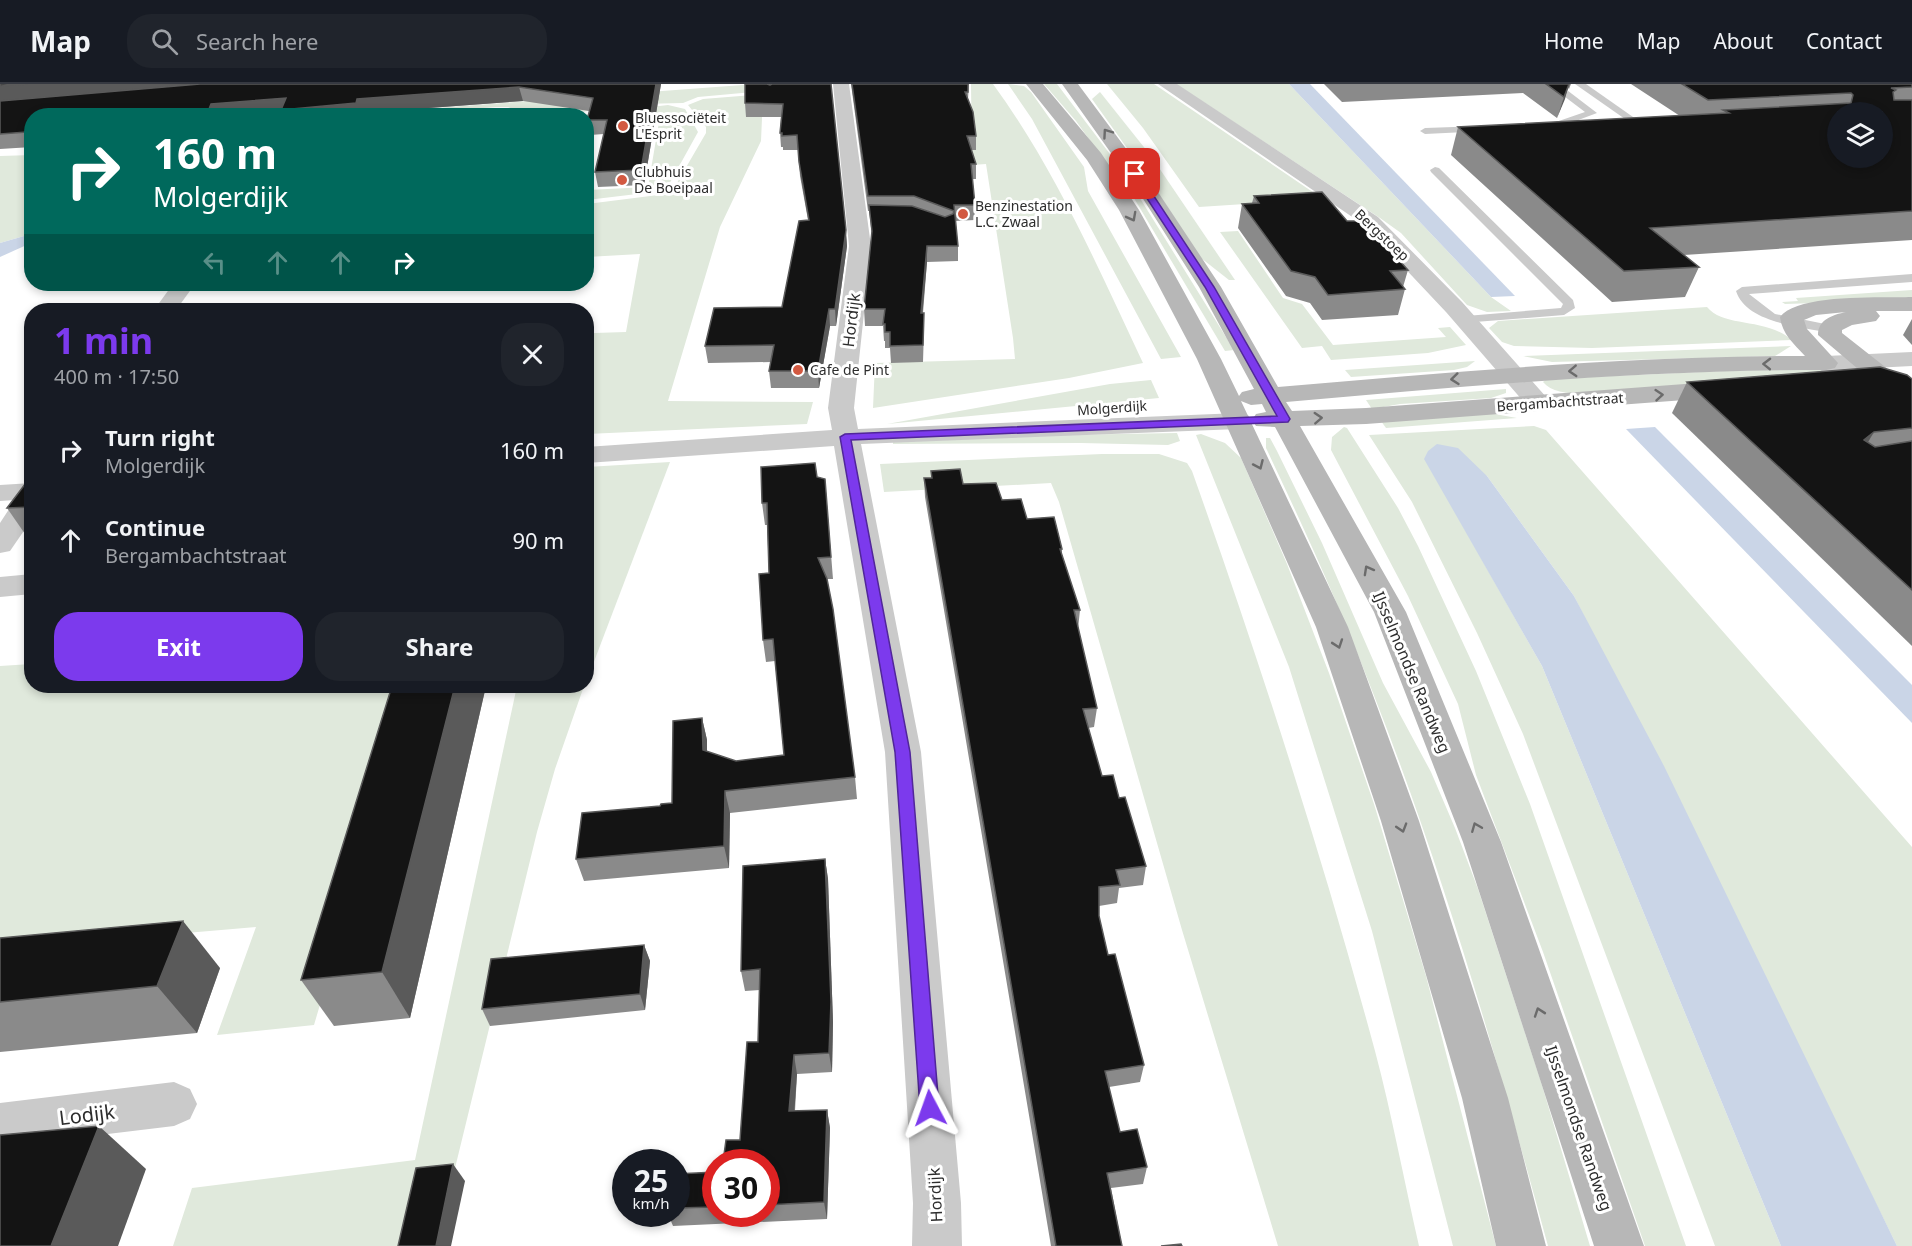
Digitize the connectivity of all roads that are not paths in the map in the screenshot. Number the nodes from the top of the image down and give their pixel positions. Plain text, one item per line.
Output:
1 (841, 84) edge
2 (1034, 84) edge
3 (1070, 84) edge
4 (1166, 84) edge
5 (1553, 84) edge
6 (1580, 84) edge
7 (1531, 127) edge
8 (1496, 128) edge
9 (1425, 131) dead end
10 (1659, 134) edge
11 (1435, 170) dead end
12 (1912, 278) edge
13 (1912, 304) edge
14 (1912, 314) edge
15 (1466, 320) junction
16 (1792, 322) junction
17 (1830, 329) junction
18 (1912, 359) edge
19 (1826, 363) junction
20 (1912, 371) edge
21 (1864, 372) junction
22 (1514, 374) junction
23 (1538, 403) junction
24 (1905, 405) edge
25 (1278, 408) junction
26 (1233, 410) junction
27 (845, 437) junction
28 (594, 454) edge
29 (24, 492) edge
30 (0, 493) edge
31 (24, 509) edge
32 (0, 544) edge
33 (24, 584) edge
34 (0, 586) edge
35 (174, 1104) dead end
36 (0, 1125) edge
37 (937, 1246) edge
38 (1521, 1246) edge
39 (1619, 1246) edge

1 - 27 street, Hordijk
2 -> 26 main road
25 -> 3 main road, IJsselmondse Randweg
4 - 15 street, Bergstoep
5 - 7 lane
6 - 10 lane
8 - 9 lane
11 - 15 lane
12 - 16 lane
13 - 16 main road
14 - 17 main road
15 - 22 street, Bergstoep
16 - 17 lane
16 - 19 main road
17 - 21 main road
18 - 21 street, Bergambachtstraat
19 - 21 street
19 -> 22 main road, Bergambachtstraat
20 - 21 street, Bergambachtstraat
23 -> 21 main road, Bergambachtstraat
21 - 24 street
22 - 23 street, Bergstoep
22 -> 25 main road, Bergambachtstraat
25 -> 23 main road, Bergambachtstraat
25 - 26 main road, Bergambachtstraat
39 -> 25 main road, IJsselmondse Randweg
26 - 27 street, Molgerdijk
26 -> 38 main road
27 - 28 street, Molgerdijk
27 - 37 street, Hordijk
29 - 30 street
31 - 32 street
33 - 34 street
35 - 36 street, Lodijk

